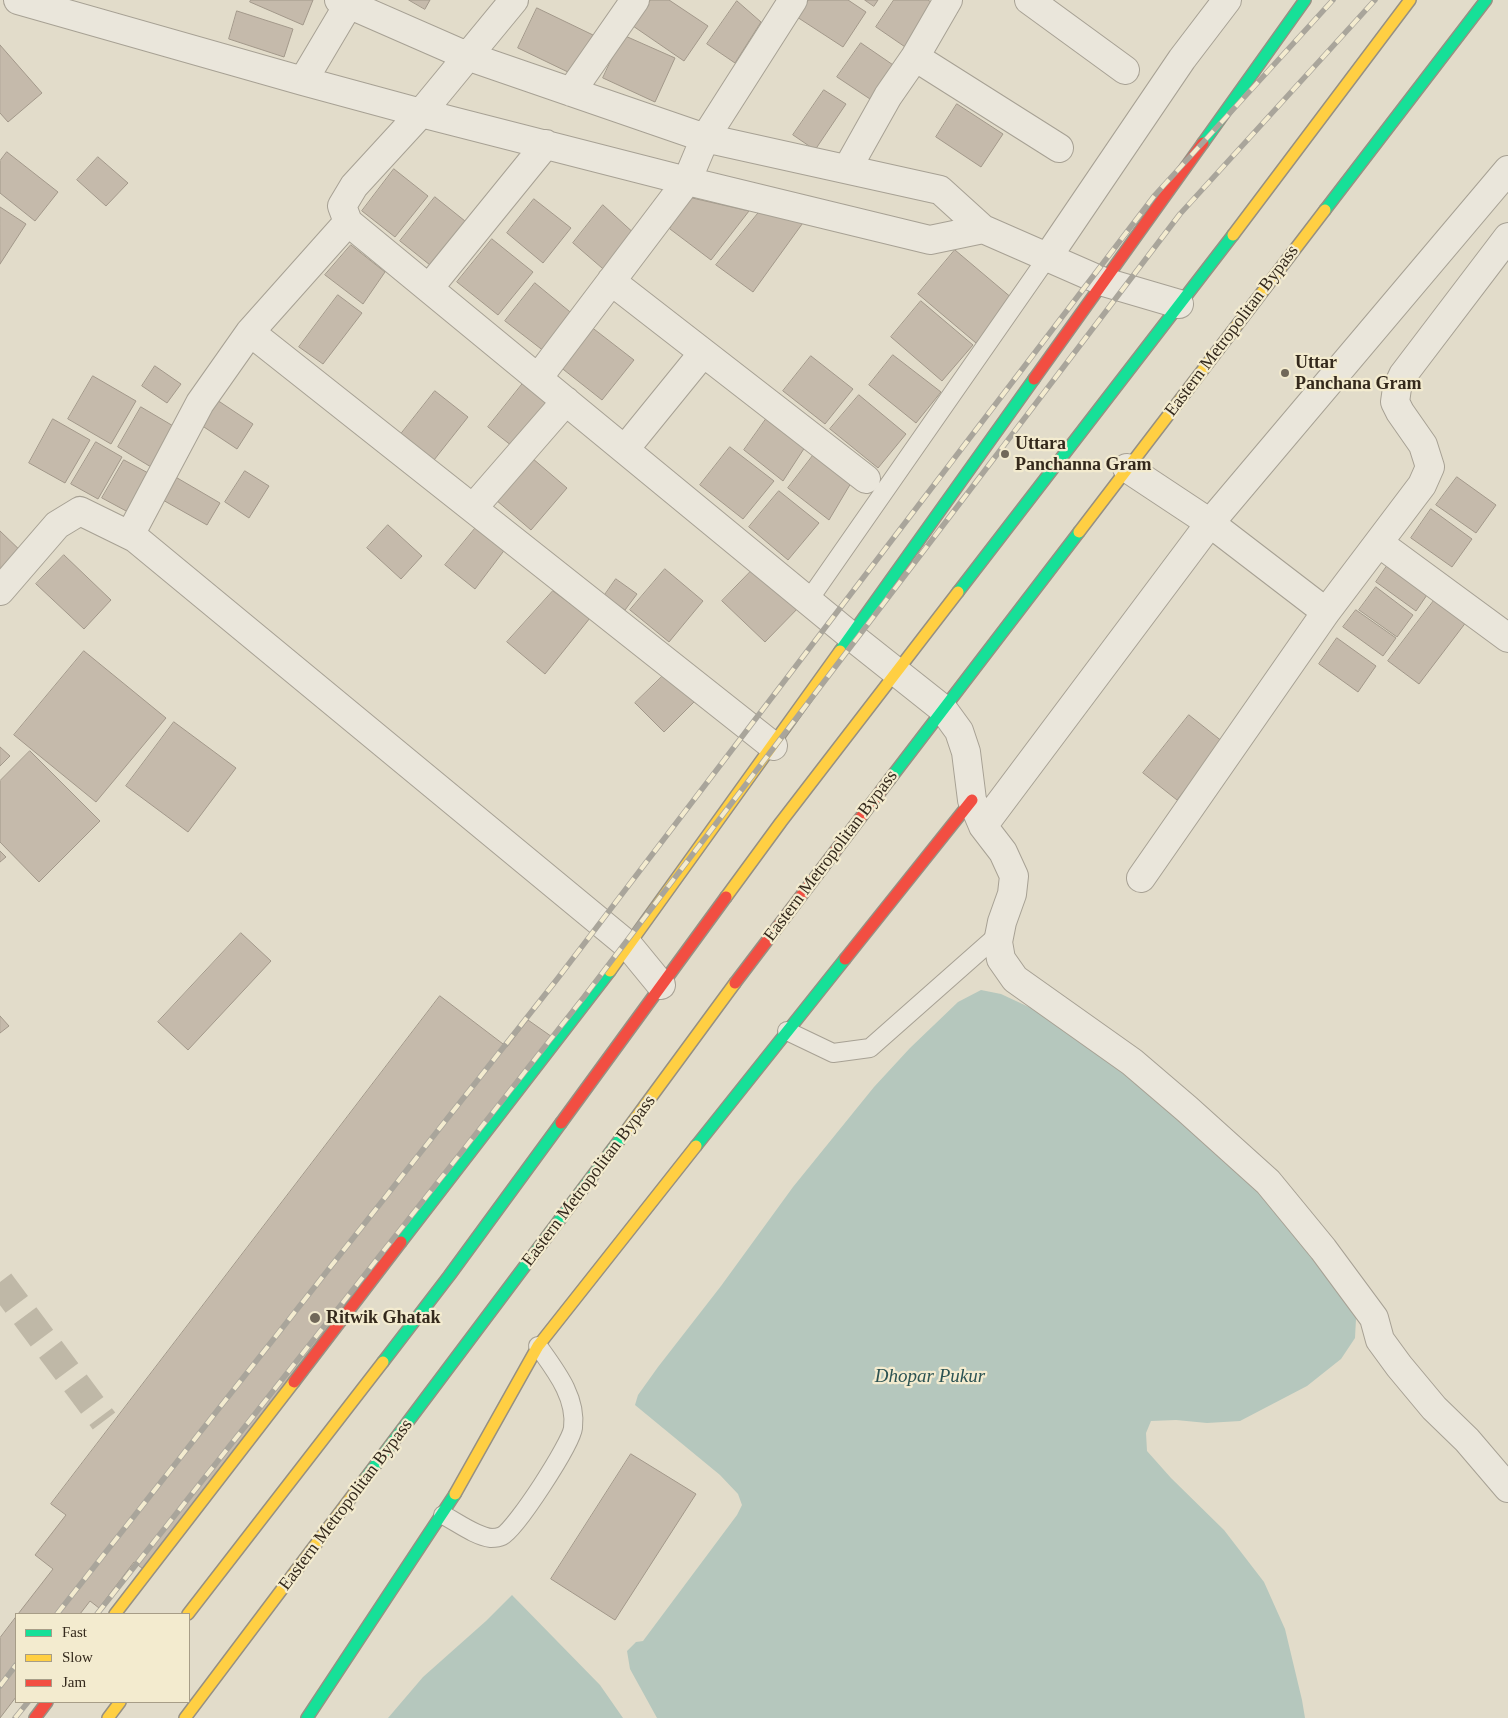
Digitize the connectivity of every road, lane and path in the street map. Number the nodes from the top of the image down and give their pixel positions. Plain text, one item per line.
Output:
1 (18, 0) edge
2 (514, 0) edge
3 (635, 0) edge
4 (793, 0) edge
5 (948, 0) edge
6 (1029, 0) edge
7 (1227, 0) edge
8 (1306, 0) edge
9 (1410, 0) edge
10 (1486, 0) edge
11 (346, 1) edge
12 (467, 56) junction
13 (915, 57) junction
14 (1125, 70) dead end
15 (302, 81) junction
16 (571, 92) junction
17 (421, 113) junction
18 (705, 138) junction
19 (546, 144) junction
20 (1059, 148) dead end
21 (847, 169) junction
22 (1508, 170) edge
23 (687, 181) junction
24 (348, 222) junction
25 (983, 229) junction
26 (1508, 237) edge
27 (1047, 258) junction
28 (611, 281) junction
29 (1104, 282) junction
30 (429, 288) junction
31 (1178, 304) junction
32 (250, 332) junction
33 (703, 353) junction
34 (538, 378) junction
35 (566, 401) junction
36 (625, 450) junction
37 (1127, 468) junction
38 (866, 479) dead end
39 (473, 508) junction
40 (1210, 523) junction
41 (130, 535) junction
42 (1379, 543) junction
43 (0, 591) edge
44 (808, 602) junction
45 (1326, 612) junction
46 (851, 636) junction
47 (1508, 638) edge
48 (896, 673) junction
49 (943, 709) junction
50 (773, 746) junction
51 (972, 800) junction
52 (983, 826) junction
53 (1141, 878) dead end
54 (1000, 934) junction
55 (629, 946) junction
56 (662, 985) junction
57 (787, 1031) junction
58 (538, 1346) junction
59 (1508, 1488) edge
60 (443, 1515) junction
61 (116, 1613) edge
62 (189, 1613) edge
63 (46, 1703) edge
64 (119, 1703) edge
65 (35, 1718) edge
66 (108, 1718) edge
67 (185, 1718) edge
68 (307, 1718) edge

1 - 15 street
2 - 12 street
3 - 16 street
4 - 18 street
5 - 13 street
6 - 14 street
7 - 27 street
8 - 29 main road
9 - 31 main road
10 - 37 main road, Eastern Metropolitan Bypass
11 - 12 street
11 - 15 street
12 - 16 street
12 - 17 street
13 - 20 street
13 - 21 street
15 - 17 street
16 - 18 street
17 - 19 street
17 - 24 street
18 - 21 street
18 - 23 street
19 - 23 street
19 - 30 street
21 - 25 street
22 - 40 street
23 - 25 street
23 - 28 street
24 - 30 street
24 - 32 street
25 - 27 street
26 - 42 street
27 - 29 street
27 - 44 lane
28 - 33 street
28 - 34 street
29 - 31 street
29 - 46 main road
30 - 34 street
31 - 48 main road
32 - 39 street
32 - 41 street
33 - 36 street
33 - 38 street
34 - 35 street
35 - 36 street
35 - 39 street
36 - 44 street
37 - 40 street
37 - 49 main road, Eastern Metropolitan Bypass
39 - 50 street
40 - 45 street
40 - 52 street
41 - 43 street
41 - 55 street
42 - 45 street
42 - 47 street
44 - 46 street
45 - 53 street
46 - 48 street
46 - 50 main road
48 - 49 street
48 - 56 main road
49 - 51 street
49 - 67 main road, Eastern Metropolitan Bypass
50 - 55 main road
51 - 52 street
51 - 57 main road
52 - 54 street
54 - 57 lane
54 - 59 street
55 - 56 street
55 - 61 main road
56 - 62 main road
57 - 58 main road
58 - 60 main road
58 - 60 lane
60 - 68 main road
63 - 65 main road
64 - 66 main road

